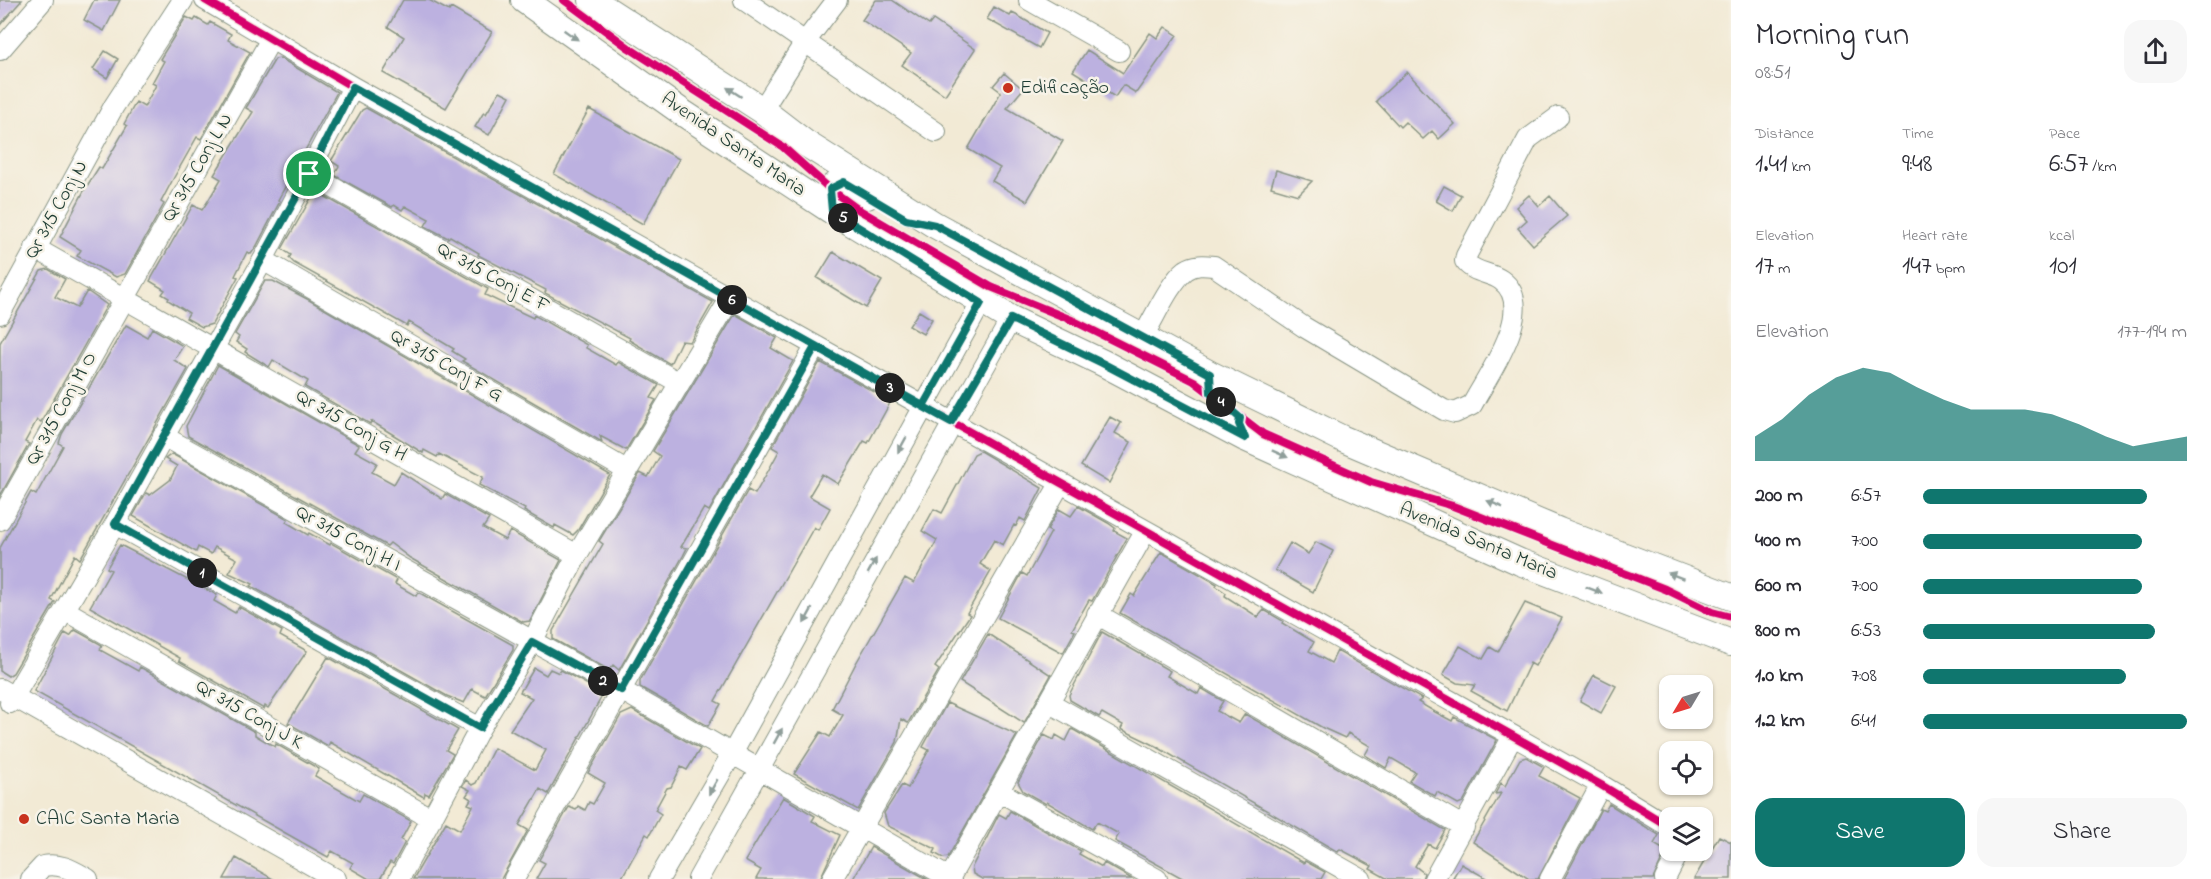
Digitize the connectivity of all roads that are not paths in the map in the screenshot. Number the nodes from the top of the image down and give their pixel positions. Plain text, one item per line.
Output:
1 (43, 0) edge
2 (183, 0) edge
3 (204, 0) edge
4 (524, 0) edge
5 (592, 0) edge
6 (744, 0) edge
7 (837, 0) edge
8 (1029, 0) edge
9 (271, 39) junction
10 (805, 42) junction
11 (0, 50) edge
12 (1119, 51) dead end
13 (353, 87) junction
14 (762, 110) junction
15 (682, 113) junction
16 (1558, 117) dead end
17 (936, 132) dead end
18 (805, 143) junction
19 (309, 174) junction
20 (832, 211) junction
21 (935, 225) junction
22 (35, 248) junction
23 (263, 260) junction
24 (124, 298) junction
25 (729, 299) junction
26 (981, 303) junction
27 (0, 314) edge
28 (1011, 319) junction
29 (1142, 338) junction
30 (815, 347) junction
31 (213, 348) junction
32 (1102, 363) junction
33 (1210, 374) junction
34 (678, 382) junction
35 (923, 406) junction
36 (951, 422) junction
37 (163, 436) junction
38 (1245, 438) junction
39 (1343, 439) junction
40 (628, 471) junction
41 (1060, 484) junction
42 (0, 520) edge
43 (115, 524) junction
44 (1145, 532) junction
45 (577, 555) junction
46 (1731, 597) edge
47 (66, 611) junction
48 (1097, 614) junction
49 (532, 642) junction
50 (1731, 643) edge
51 (621, 690) junction
52 (8, 696) edge
53 (1050, 703) junction
54 (480, 728) junction
55 (1513, 736) junction
56 (732, 754) junction
57 (759, 770) junction
58 (1601, 785) junction
59 (998, 790) junction
60 (432, 819) junction
61 (1659, 819) edge
62 (1464, 827) junction
63 (860, 829) junction
64 (1674, 861) edge
65 (31, 879) edge
66 (88, 879) edge
67 (336, 879) edge
68 (399, 879) edge
69 (514, 879) edge
70 (659, 879) edge
71 (698, 879) edge
72 (832, 879) edge
73 (949, 879) edge
74 (1157, 879) edge
75 (1361, 879) edge
76 (1434, 879) edge
77 (1550, 879) edge
78 (1665, 879) edge

1 - 11 street
2 - 22 street, Qr 315 Conj N
3 - 9 street
4 -> 15 main road, Avenida Santa Maria
14 -> 5 main road
6 - 10 street
7 - 10 street
8 - 12 street
9 - 13 street
9 - 24 street, Qr 315 Conj L N
10 - 14 street
10 - 17 street
13 - 19 street
13 - 25 street
14 - 18 main road
15 - 18 main road
15 - 20 main road, Avenida Santa Maria
16 - 29 street
18 - 21 main road
19 - 23 street
19 - 34 street, Qr 315 Conj E F
20 - 21 main road
20 - 26 main road, Avenida Santa Maria
21 - 29 main road
22 - 24 street, Qr 315 Conj G H
22 - 27 street, Qr 315 Conj N
23 - 31 street
23 - 40 street, Qr 315 Conj F G
24 - 31 street, Qr 315 Conj G H
24 - 42 street, Qr 315 Conj M O
25 - 30 street
25 - 34 street
26 - 28 main road, Avenida Santa Maria
26 - 35 street
28 - 32 main road, Avenida Santa Maria
28 - 36 street
29 - 33 main road
30 - 35 street
30 - 51 street
31 - 37 street
31 - 45 street, Qr 315 Conj G H
32 - 33 main road
32 - 38 main road, Avenida Santa Maria
33 - 39 main road
34 - 40 street
35 - 36 street
35 -> 56 street
36 - 41 street
57 -> 36 street
37 - 43 street
37 - 49 street, Qr 315 Conj H I
38 - 39 main road
38 -> 50 main road, Avenida Santa Maria
46 -> 39 main road
40 - 45 street
41 - 44 street
41 - 63 street
43 - 47 street
43 - 54 street
44 - 48 street
44 - 55 street
45 - 49 street
47 - 52 street
47 - 60 street, Qr 315 Conj J K
48 - 53 street
48 - 62 street
49 - 51 street, Qr 315 Conj H I
49 - 54 street
51 - 56 street, Qr 315 Conj H I
51 - 69 street
52 - 67 street
53 - 59 street
53 - 75 street
54 - 60 street
55 - 58 street
55 - 62 street
56 - 57 street, Qr 315 Conj H I
56 -> 70 street
57 - 63 street, Qr 315 Conj H I
57 - 71 street
58 - 61 street
58 - 77 street
59 - 73 street
59 - 74 street
60 - 68 street
62 - 76 street
63 - 72 street
63 - 73 street, Qr 315 Conj H I
64 - 78 street
65 - 66 street

